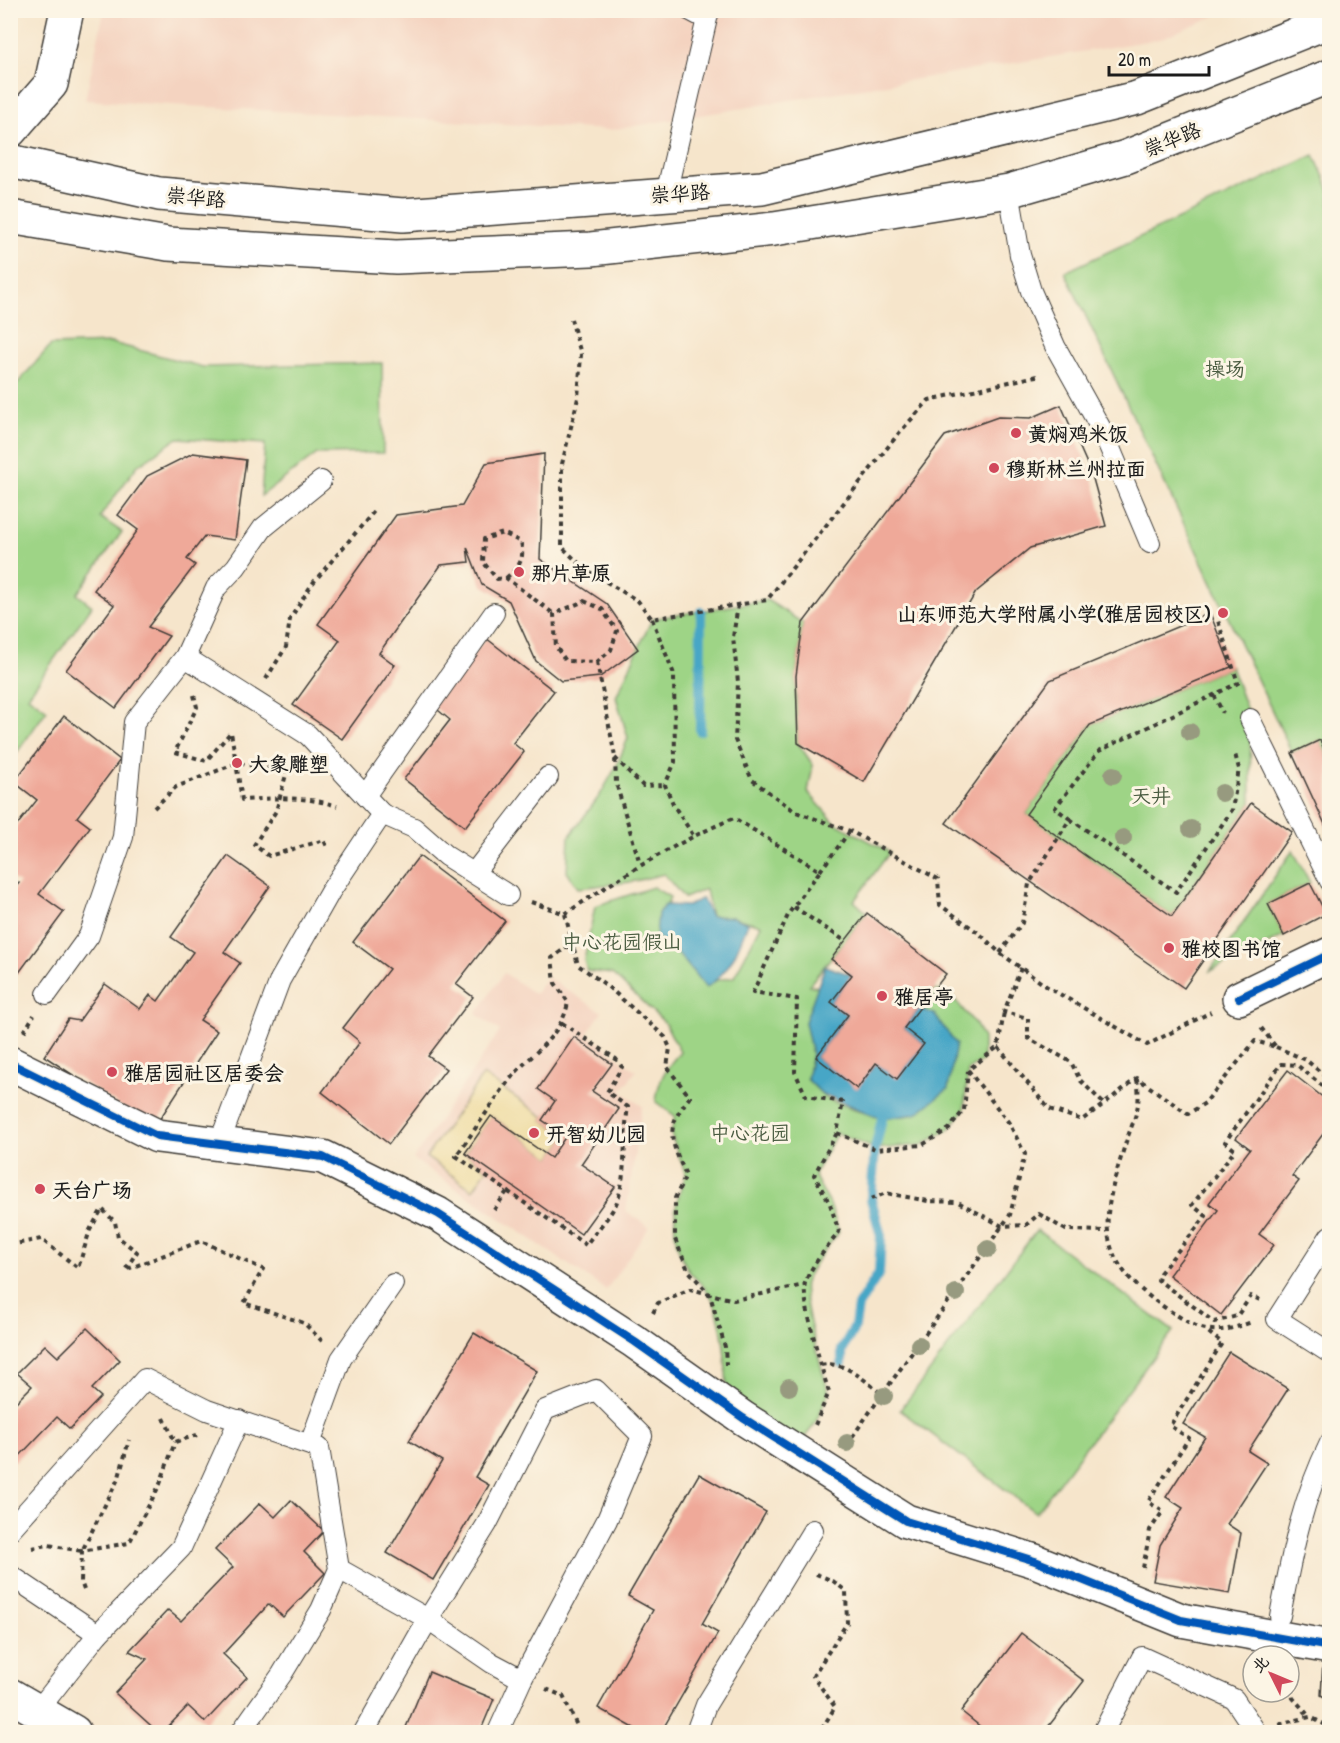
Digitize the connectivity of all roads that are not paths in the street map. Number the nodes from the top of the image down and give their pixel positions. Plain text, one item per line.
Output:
1 (67, 10) edge
2 (701, 13) edge
3 (1323, 24) edge
4 (1329, 64) edge
5 (1329, 76) edge
6 (10, 131) edge
7 (10, 161) edge
8 (1009, 191) junction
9 (666, 194) junction
10 (10, 217) edge
11 (321, 481) dead end
12 (1150, 543) dead end
13 (494, 613) dead end
14 (184, 657) junction
15 (1250, 719) road end
16 (548, 777) dead end
17 (365, 796) junction
18 (382, 814) junction
19 (474, 873) junction
20 (1329, 881) edge
21 (508, 895) road end
22 (1329, 954) edge
23 (47, 994) road end
24 (1239, 998) road end
25 (13, 1064) edge
26 (219, 1144) junction
27 (1329, 1236) edge
28 (393, 1284) dead end
29 (1329, 1353) edge
30 (239, 1420) junction
31 (1329, 1443) edge
32 (310, 1444) junction
33 (10, 1530) edge
34 (813, 1530) dead end
35 (339, 1569) junction
36 (10, 1575) edge
37 (1280, 1616) dead end
38 (428, 1619) junction
39 (98, 1634) junction
40 (1329, 1647) edge
41 (522, 1679) junction
42 (10, 1695) edge
43 (40, 1712) junction
44 (1253, 1731) edge
45 (74, 1732) edge
46 (241, 1732) edge
47 (364, 1732) edge
48 (498, 1732) edge
49 (696, 1732) edge
50 (1102, 1732) edge

1 - 6 main road
2 - 9 lane
3 - 4 main road
3 - 9 main road, 崇华路
5 - 8 main road, 崇华路
7 - 9 main road, 崇华路
8 - 10 main road, 崇华路
8 - 12 lane
11 - 14 lane
13 - 17 lane
14 - 17 lane
14 - 23 lane
15 - 20 lane
16 - 19 lane
17 - 18 lane
18 - 19 lane
18 - 26 lane
19 - 21 lane
22 - 24 main road
25 - 26 main road
26 - 40 main road
27 - 29 lane
28 - 32 lane
30 - 32 lane
30 - 33 lane
30 - 39 lane
31 - 37 lane
32 - 35 lane
34 - 49 lane
35 - 38 lane
35 - 46 lane
36 - 39 lane
38 - 41 lane
38 - 41 lane
38 - 47 lane
39 - 43 lane
41 - 48 lane
42 - 43 main road
43 - 45 main road
44 - 50 lane

